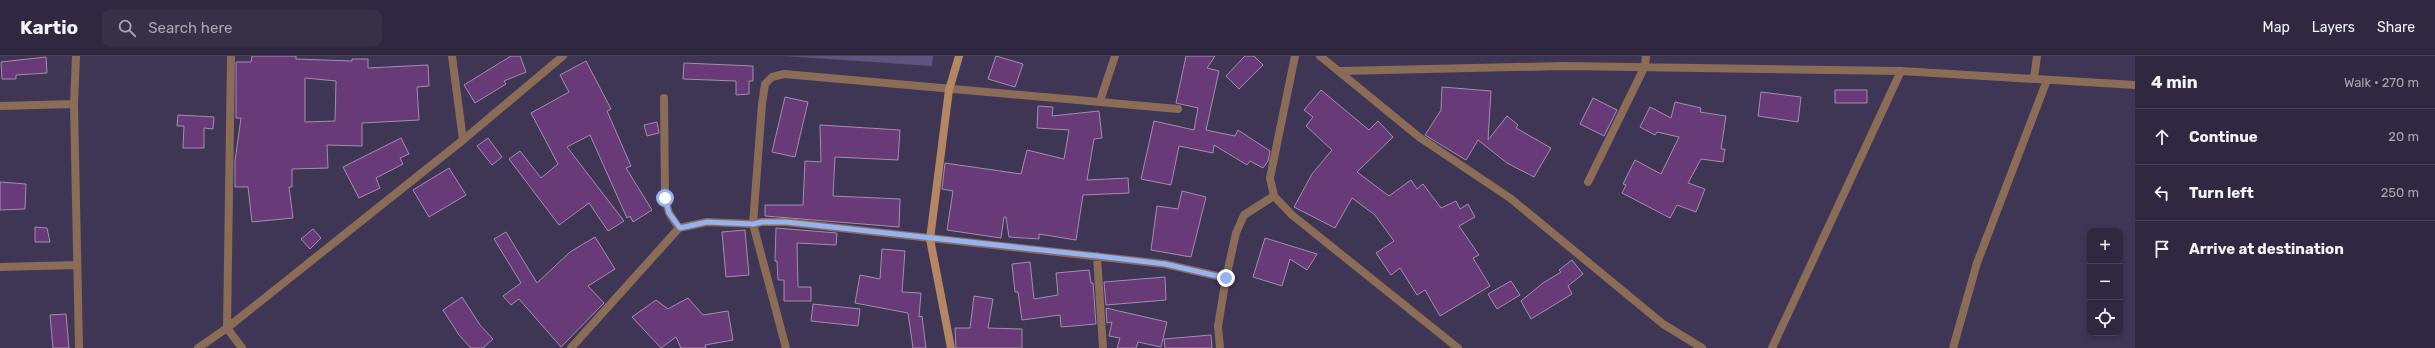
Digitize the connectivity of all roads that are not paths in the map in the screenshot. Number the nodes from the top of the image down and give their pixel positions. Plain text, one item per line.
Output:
1 (76, 56) edge
2 (231, 56) edge
3 (452, 56) edge
4 (563, 56) edge
5 (959, 56) edge
6 (1115, 56) edge
7 (1296, 56) edge
8 (1320, 56) edge
9 (1646, 56) edge
10 (2036, 56) edge
11 (1645, 66) junction
12 (1341, 71) junction
13 (1901, 71) junction
14 (2034, 78) junction
15 (2047, 80) junction
16 (2135, 85) edge
17 (949, 90) junction
18 (664, 98) dead end
19 (1100, 101) junction
20 (74, 104) junction
21 (0, 106) edge
22 (1178, 108) dead end
23 (463, 140) junction
24 (1588, 182) dead end
25 (1274, 196) junction
26 (753, 224) junction
27 (680, 228) junction
28 (930, 239) junction
29 (1097, 256) junction
30 (77, 265) junction
31 (0, 267) edge
32 (1226, 278) junction
33 (227, 328) junction
34 (79, 348) edge
35 (198, 348) edge
36 (242, 348) edge
37 (571, 348) edge
38 (786, 348) edge
39 (951, 348) edge
40 (1103, 348) edge
41 (1220, 348) edge
42 (1458, 348) edge
43 (1702, 348) edge
44 (1772, 348) edge
45 (1953, 348) edge

1 - 20 street
2 - 33 street
3 - 23 street
4 - 23 street
5 - 17 street
6 - 19 street
7 - 25 street
8 - 12 street
9 - 11 street
10 - 14 street
11 - 12 street
11 - 13 street
11 - 24 street
12 - 43 street
13 - 14 street
13 - 44 street
14 - 15 street
15 - 16 street
15 - 45 street
17 - 19 street
17 - 26 street
17 - 28 street
18 - 27 street
19 - 22 street
20 - 21 street
20 - 30 street
23 - 33 street
25 - 32 street
25 - 42 street
26 - 27 street
26 - 28 street
26 - 38 street
27 - 37 street
28 - 29 street
28 - 39 street
29 - 32 street
29 - 40 street
30 - 31 street
30 - 34 street
32 - 41 street
33 - 35 street
33 - 36 street

